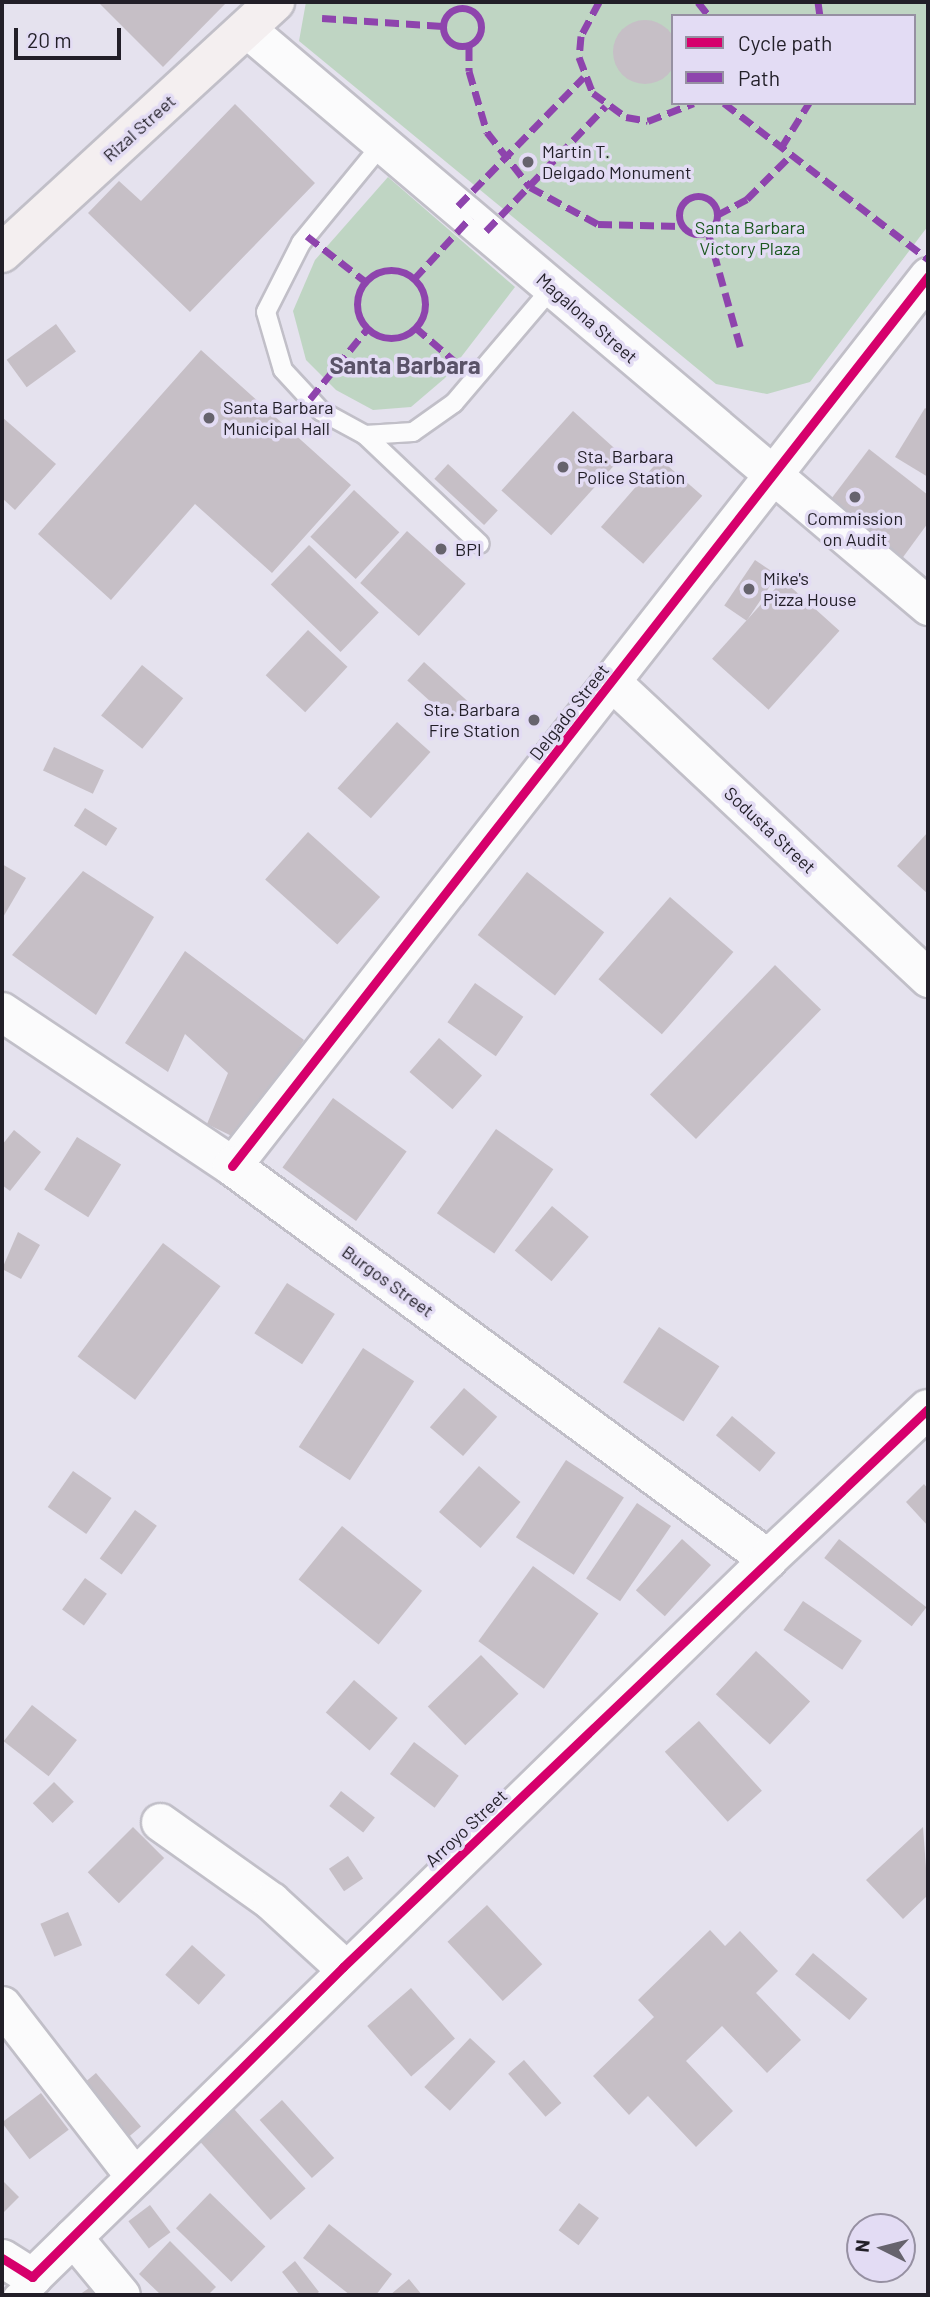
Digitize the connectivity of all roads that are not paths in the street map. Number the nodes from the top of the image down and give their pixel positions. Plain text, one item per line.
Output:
1 (275, 2) edge
2 (247, 29) junction
3 (383, 143) junction
4 (2, 253) edge
5 (928, 276) edge
6 (552, 288) junction
7 (365, 435) junction
8 (773, 477) junction
9 (480, 544) dead end
10 (928, 606) edge
11 (613, 683) junction
12 (928, 978) edge
13 (2, 1012) edge
14 (232, 1166) junction
15 (928, 1409) edge
16 (768, 1559) junction
17 (160, 1822) dead end
18 (343, 1967) junction
19 (2, 2005) edge
20 (135, 2176) junction
21 (73, 2237) junction
22 (15, 2277) edge
23 (121, 2295) edge

1 - 2 main road, Rizal Street
2 - 3 street, Magalona Street
2 - 4 main road, Rizal Street
3 - 6 street, Magalona Street
3 - 7 lane
5 - 8 street, Delgado Street
6 - 7 lane
6 - 8 street, Magalona Street
7 - 9 lane
8 - 10 street, Magalona Street
8 - 11 street, Delgado Street
11 - 12 street, Sodusta Street
11 - 14 street, Delgado Street
13 - 14 street, Burgos Street
14 - 16 street, Burgos Street
15 - 16 street, Arroyo Street
16 - 18 street, Arroyo Street
17 - 18 street
18 - 20 street, Arroyo Street
19 - 20 street
20 - 21 street, Arroyo Street
21 - 22 street, Arroyo Street
21 - 23 street

